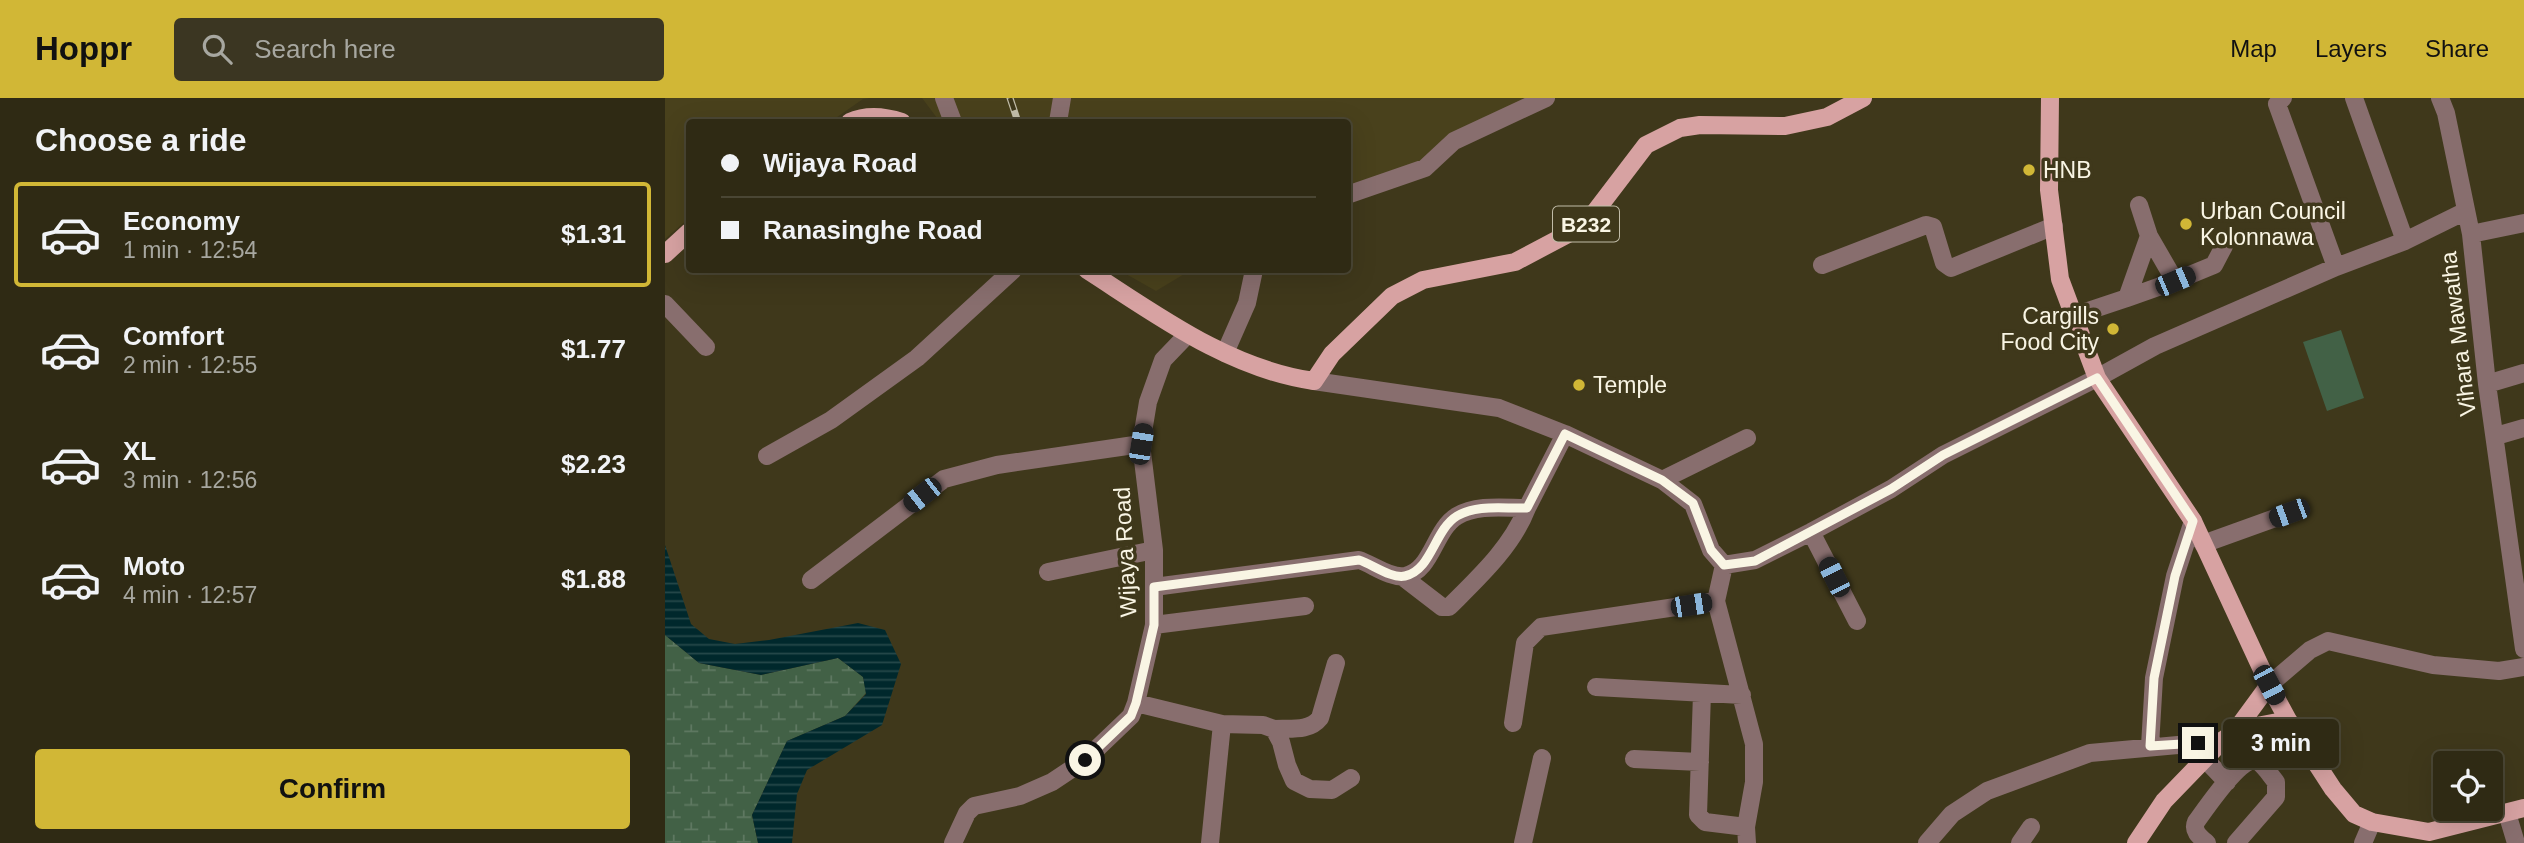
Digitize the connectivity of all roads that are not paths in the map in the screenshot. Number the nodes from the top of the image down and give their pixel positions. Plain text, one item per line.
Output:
1 (944, 98) edge
2 (1062, 98) edge
3 (1546, 98) edge
4 (1863, 98) edge
5 (2050, 98) edge
6 (2283, 98) edge
7 (2354, 98) edge
8 (2440, 98) edge
9 (856, 119) edge
10 (892, 119) edge
11 (952, 119) edge
12 (1058, 119) edge
13 (1351, 194) edge
14 (2139, 205) dead end
15 (2466, 211) junction
16 (2524, 223) edge
17 (2054, 226) junction
18 (2471, 234) junction
19 (686, 235) edge
20 (2149, 236) junction
21 (2405, 241) junction
22 (2224, 246) dead end
23 (665, 254) edge
24 (1822, 265) dead end
25 (2336, 267) junction
26 (1010, 273) edge
27 (1092, 273) edge
28 (1253, 273) edge
29 (2175, 281) junction
30 (2127, 298) junction
31 (665, 304) edge
32 (2073, 316) junction
33 (1187, 335) junction
34 (706, 347) dead end
35 (1225, 353) junction
36 (2524, 373) edge
37 (2097, 378) junction
38 (1314, 381) junction
39 (2487, 384) junction
40 (2524, 428) edge
41 (1565, 434) junction
42 (2495, 436) junction
43 (1747, 438) dead end
44 (1141, 444) junction
45 (767, 456) dead end
46 (1662, 480) junction
47 (1527, 508) junction
48 (2289, 513) dead end
49 (2193, 521) junction
50 (1811, 532) junction
51 (2203, 544) junction
52 (1154, 550) junction
53 (1724, 565) junction
54 (1048, 572) dead end
55 (1403, 577) junction
56 (811, 580) dead end
57 (1154, 587) junction
58 (1716, 601) junction
59 (1305, 606) dead end
60 (1857, 621) dead end
61 (1154, 625) junction
62 (2524, 649) edge
63 (1336, 663) dead end
64 (2524, 667) edge
65 (2269, 685) junction
66 (1596, 687) dead end
67 (1702, 693) junction
68 (1742, 695) junction
69 (1136, 703) junction
70 (2288, 720) junction
71 (1513, 723) dead end
72 (1222, 724) junction
73 (1274, 729) junction
74 (2229, 736) junction
75 (2150, 746) junction
76 (1542, 758) dead end
77 (2206, 758) junction
78 (1634, 759) dead end
79 (1700, 762) junction
80 (1351, 778) dead end
81 (2227, 782) junction
82 (2516, 810) edge
83 (2372, 822) junction
84 (2031, 827) dead end
85 (1746, 835) edge
86 (953, 843) edge
87 (1210, 843) edge
88 (1523, 843) edge
89 (1927, 843) edge
90 (2020, 843) edge
91 (2136, 843) edge
92 (2207, 843) edge
93 (2236, 843) edge
94 (2363, 843) edge
95 (2516, 843) edge

1 - 11 street
2 - 12 street
3 - 13 street
4 - 38 main road, B232
5 - 17 main road
6 - 25 street
7 - 21 street
8 - 15 street, Vihara Mawatha
9 - 10 main road
14 - 20 street
15 - 18 street, Vihara Mawatha
15 - 21 street
16 - 18 street
17 - 24 street
17 - 32 main road
18 - 39 street, Vihara Mawatha
19 - 23 main road
20 - 29 street
20 - 30 street
21 - 25 street
22 - 29 street
25 - 37 street
26 - 45 street
27 - 33 main road
28 - 35 street
29 - 30 street
30 - 32 street
31 - 34 street
32 - 37 main road
33 - 35 main road
33 - 44 street, Wijaya Road
35 - 38 main road
36 - 39 street
37 - 49 main road
37 - 50 street
38 - 41 street
39 - 42 street, Vihara Mawatha
40 - 42 street
41 - 46 street
41 - 47 street
42 - 62 street, Vihara Mawatha
43 - 46 street
44 - 52 street, Wijaya Road
44 - 56 street
46 - 53 street
47 - 55 street
47 - 55 street
48 - 51 street
49 - 51 main road
49 - 75 street
50 - 53 street
50 - 60 street
51 - 65 main road
52 - 54 street
52 - 57 street, Wijaya Road
53 - 58 street
55 - 57 street
57 - 61 street, Wijaya Road
58 - 68 street
58 - 71 street
59 - 61 street
61 - 69 street, Wijaya Road
63 - 73 street
64 - 65 street
65 - 70 main road
65 - 74 main road
66 - 67 street
67 - 68 street
67 - 79 street
68 - 85 street
69 - 72 street
69 - 86 street, Wijaya Road
70 - 74 main road
70 - 83 main road
72 - 73 street
72 - 87 street
73 - 80 street
74 - 75 street
74 - 77 main road
75 - 89 street
76 - 88 street
77 - 81 street
77 - 91 main road
78 - 79 street
79 - 85 street
81 - 92 street
81 - 93 street
82 - 83 main road
82 - 95 street
83 - 94 street
84 - 90 street

